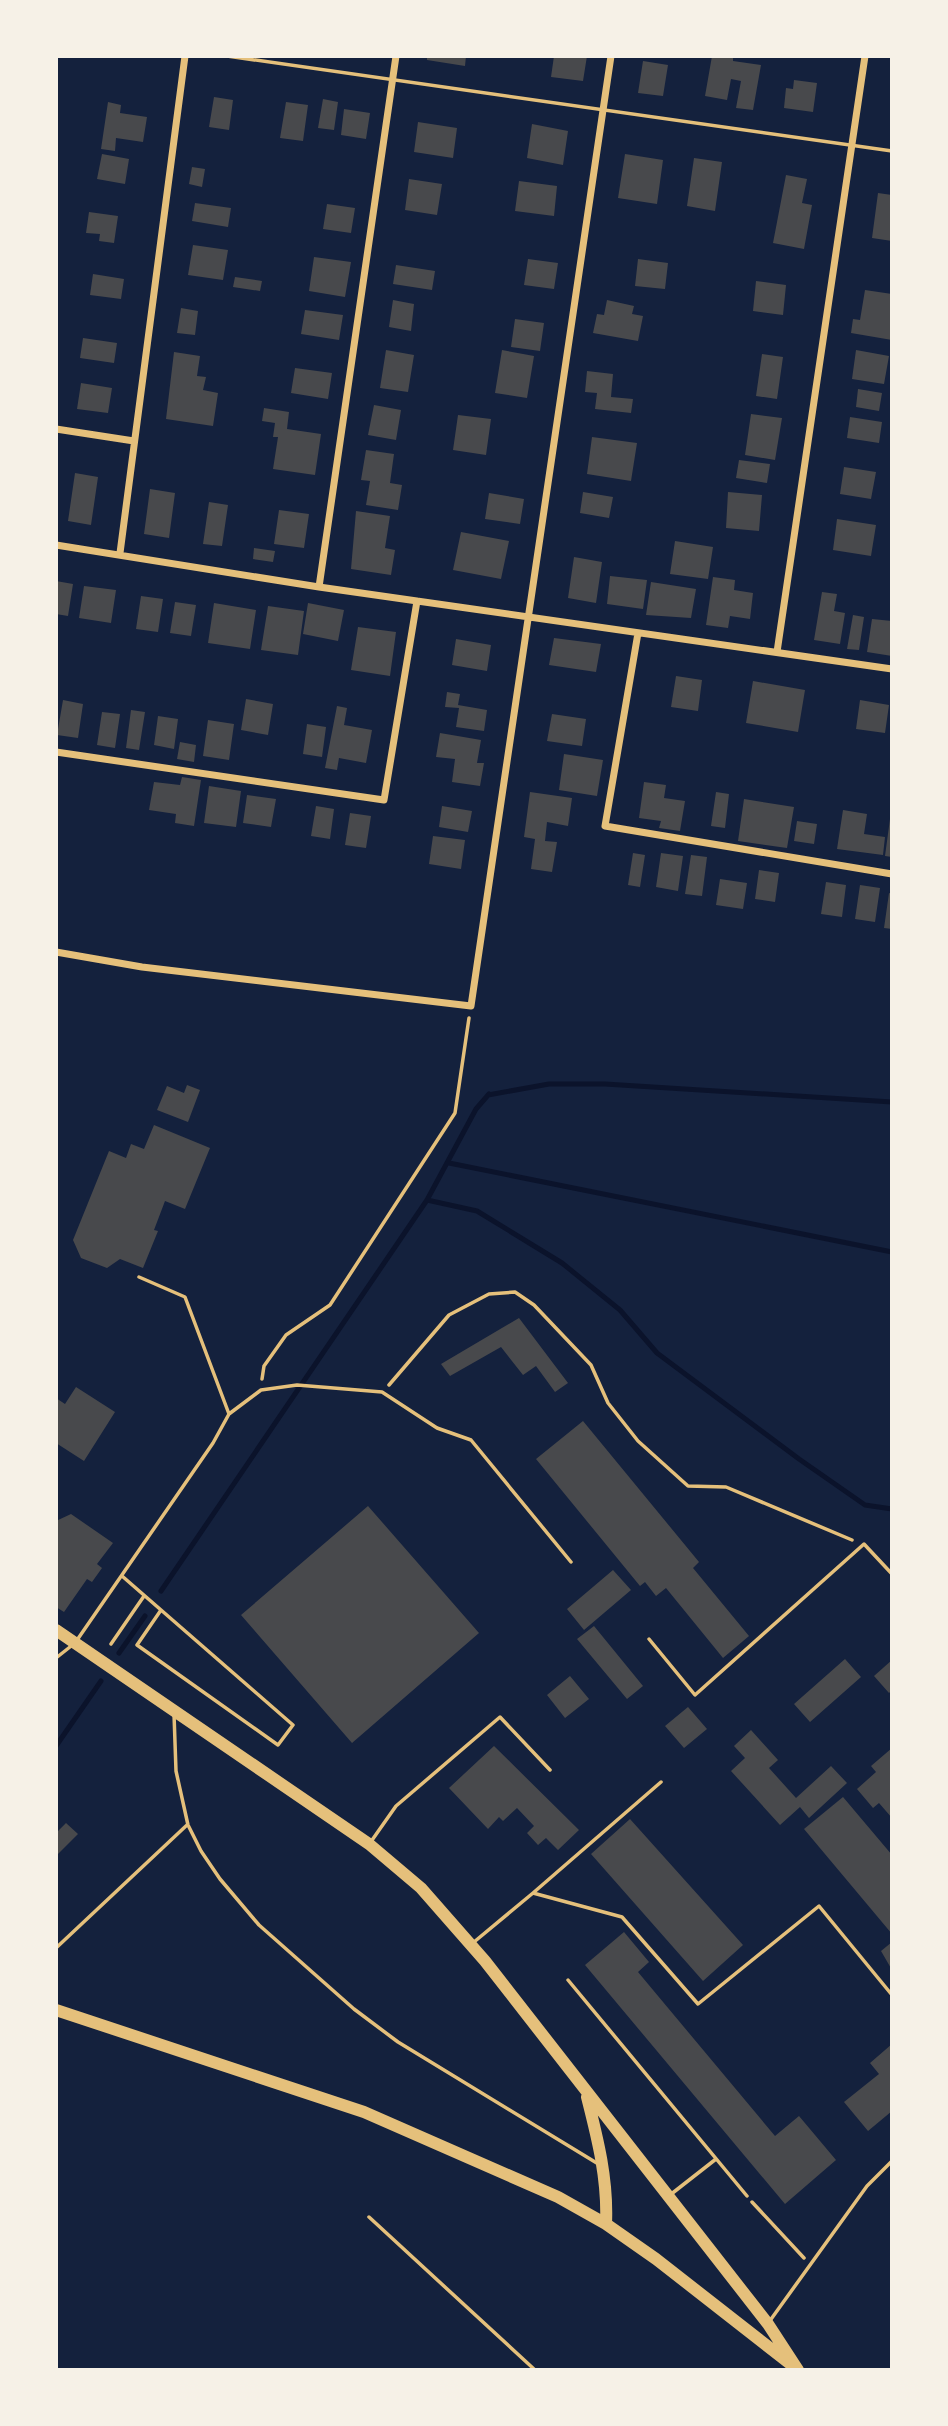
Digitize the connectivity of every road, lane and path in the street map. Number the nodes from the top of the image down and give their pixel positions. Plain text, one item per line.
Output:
1 (186, 56) edge
2 (227, 56) edge
3 (396, 56) edge
4 (611, 56) edge
5 (865, 56) edge
6 (392, 81) junction
7 (603, 108) junction
8 (852, 145) junction
9 (892, 151) edge
10 (56, 429) edge
11 (135, 441) junction
12 (56, 545) edge
13 (120, 553) junction
14 (319, 587) junction
15 (416, 601) junction
16 (528, 617) junction
17 (638, 633) junction
18 (777, 652) junction
19 (892, 669) edge
20 (56, 752) edge
21 (892, 874) edge
22 (56, 952) edge
23 (471, 1006) junction
24 (139, 1277) dead end
25 (261, 1390) junction
26 (382, 1392) junction
27 (229, 1414) junction
28 (864, 1544) junction
29 (570, 1562) dead end
30 (892, 1574) edge
31 (121, 1576) junction
32 (144, 1596) junction
33 (161, 1610) junction
34 (56, 1630) edge
35 (649, 1639) dead end
36 (75, 1643) junction
37 (111, 1644) dead end
38 (56, 1658) edge
39 (174, 1711) junction
40 (550, 1770) dead end
41 (661, 1783) dead end
42 (188, 1825) junction
43 (369, 1844) junction
44 (533, 1893) junction
45 (471, 1944) junction
46 (56, 1948) edge
47 (568, 1980) dead end
48 (892, 1995) edge
49 (56, 2010) edge
50 (586, 2091) junction
51 (716, 2159) junction
52 (892, 2161) edge
53 (604, 2168) junction
54 (669, 2196) junction
55 (747, 2196) joint
56 (369, 2217) dead end
57 (606, 2224) junction
58 (811, 2264) junction
59 (768, 2324) junction
60 (797, 2369) edge
61 (535, 2370) edge

1 - 11 street
2 - 6 lane
3 - 6 street
4 - 7 street
5 - 8 street
6 - 7 lane
6 - 14 street
7 - 8 lane
7 - 16 street
8 - 9 lane
8 - 18 street
10 - 11 street
11 - 13 street
12 - 13 street
13 - 14 street
14 - 15 street
15 - 16 street
15 - 20 street
16 - 17 street
16 - 23 street
17 - 18 street
17 - 21 street
18 - 19 street
22 - 23 street
23 - 25 path
24 - 27 lane
25 - 26 lane
25 - 27 lane
26 - 28 path
26 - 29 lane
27 - 31 lane
28 - 30 lane
28 - 35 lane
31 - 32 lane
31 - 36 lane
32 - 33 lane
32 - 37 lane
33 - 33 lane
34 - 36 main road
36 - 38 lane
36 - 39 main road
39 - 42 lane
39 - 43 main road
40 - 43 lane
41 - 44 lane
42 - 46 lane
42 - 53 lane
43 - 45 main road
44 - 45 lane
44 - 48 lane
45 - 50 main road
47 - 51 lane
49 - 57 main road
50 - 53 main road
50 - 54 main road
51 - 54 lane
51 - 55 lane
52 - 58 lane
53 - 57 main road
54 - 59 main road
55 - 58 path
56 - 61 path
57 - 60 main road
58 - 59 lane
59 - 60 main road

